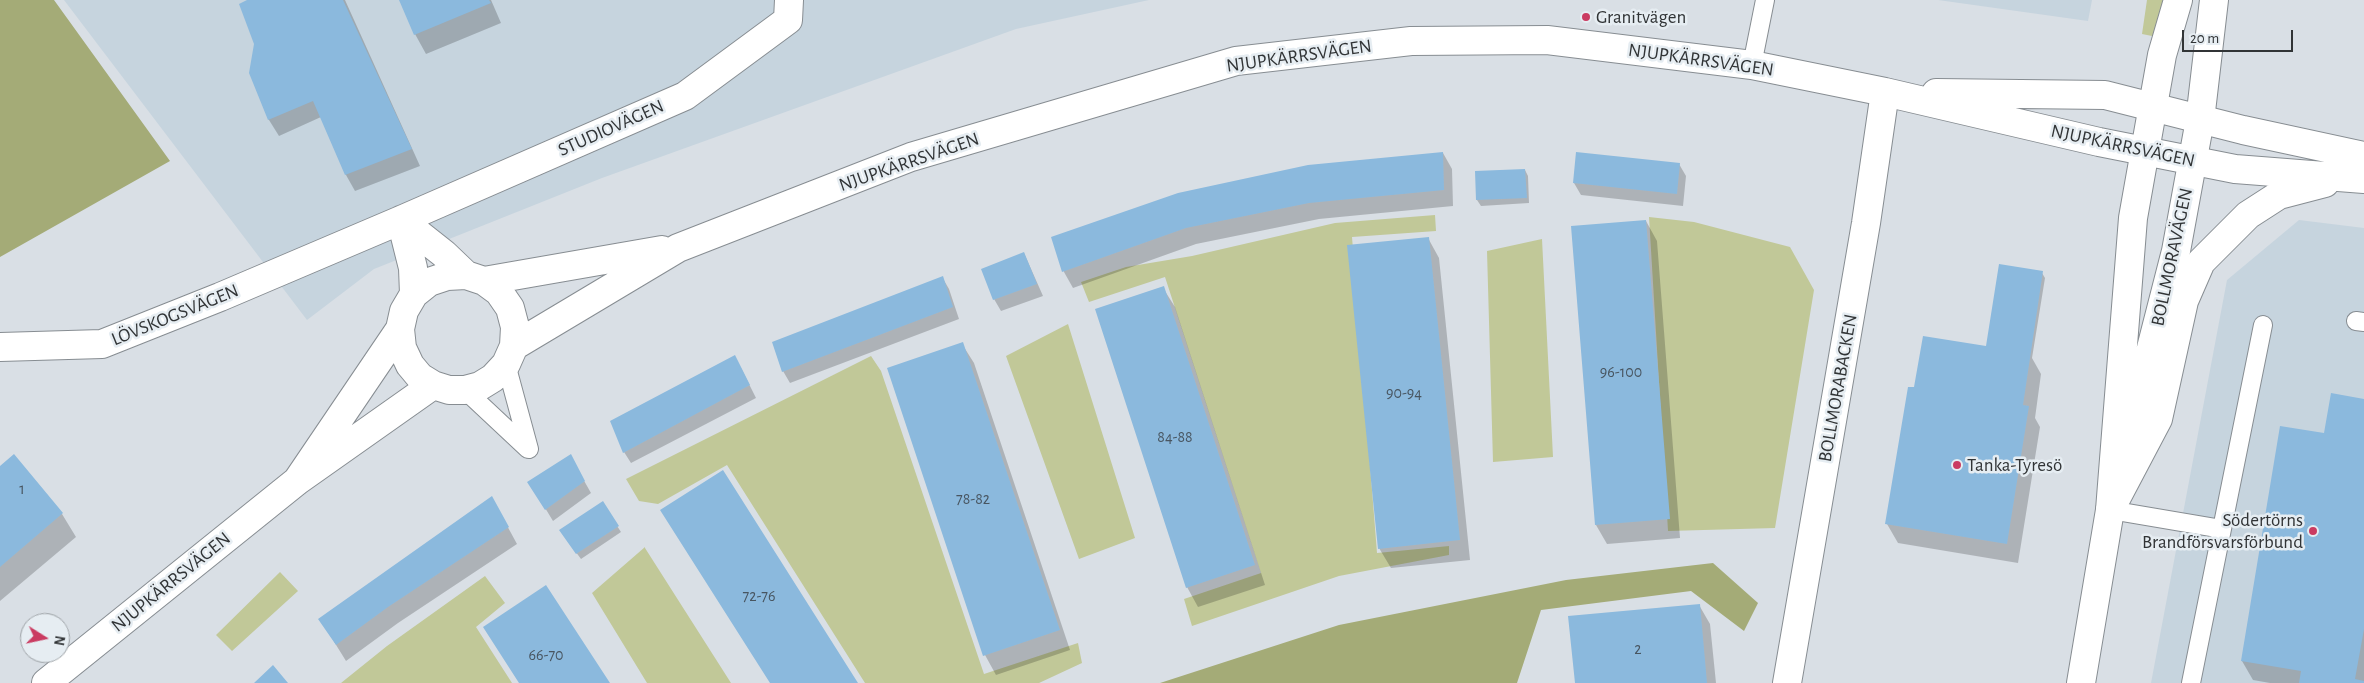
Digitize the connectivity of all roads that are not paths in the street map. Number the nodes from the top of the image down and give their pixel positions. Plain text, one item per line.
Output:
1 (789, 0) edge
2 (1765, 0) edge
3 (2178, 0) edge
4 (2214, 0) edge
5 (1752, 66) junction
6 (1884, 92) junction
7 (2151, 106) junction
8 (2200, 120) junction
9 (2145, 151) junction
10 (2364, 156) edge
11 (2192, 160) junction
12 (2355, 178) edge
13 (401, 220) junction
14 (678, 248) junction
15 (313, 256) joint
16 (475, 278) junction
17 (414, 294) junction
18 (2263, 325) dead end
19 (400, 329) junction
20 (0, 347) edge
21 (510, 355) junction
22 (433, 385) junction
23 (465, 390) junction
24 (296, 481) junction
25 (2110, 510) junction
26 (2222, 529) junction
27 (46, 683) edge
28 (1787, 683) edge
29 (2081, 683) edge
30 (2191, 683) edge

1 - 13 street, STUDIOVÄGEN
2 - 5 lane
3 - 7 street, BOLLMORAVÄGEN
4 - 8 street, BOLLMORAVÄGEN
5 - 6 street, NJUPKÄRRSVÄGEN
5 - 14 street, NJUPKÄRRSVÄGEN
6 - 7 street, NJUPKÄRRSVÄGEN
6 - 9 street, NJUPKÄRRSVÄGEN
6 - 28 street, BOLLMORABACKEN
7 - 8 street, NJUPKÄRRSVÄGEN
7 - 9 street, BOLLMORAVÄGEN
8 - 10 street, NJUPKÄRRSVÄGEN
8 - 11 street, BOLLMORAVÄGEN
9 - 11 street, NJUPKÄRRSVÄGEN
9 - 25 street, BOLLMORAVÄGEN
11 - 12 street, NJUPKÄRRSVÄGEN
11 - 25 street, BOLLMORAVÄGEN
12 - 25 street, BOLLMORAVÄGEN
13 - 15 street, STUDIOVÄGEN
13 - 16 street
13 - 17 street
14 - 16 street, NJUPKÄRRSVÄGEN
14 - 21 street, NJUPKÄRRSVÄGEN
15 - 20 street, LÖVSKOGSVÄGEN
16 - 17 street, NJUPKÄRRSVÄGEN
16 - 21 street
17 - 19 street, NJUPKÄRRSVÄGEN
18 - 26 lane
19 - 22 street, NJUPKÄRRSVÄGEN
19 - 24 street, NJUPKÄRRSVÄGEN
21 - 23 street, NJUPKÄRRSVÄGEN
21 - 23 lane
22 - 23 street, NJUPKÄRRSVÄGEN
22 - 24 street, NJUPKÄRRSVÄGEN
24 - 27 street, NJUPKÄRRSVÄGEN
25 - 26 lane
25 - 29 street, BOLLMORAVÄGEN
26 - 30 lane

